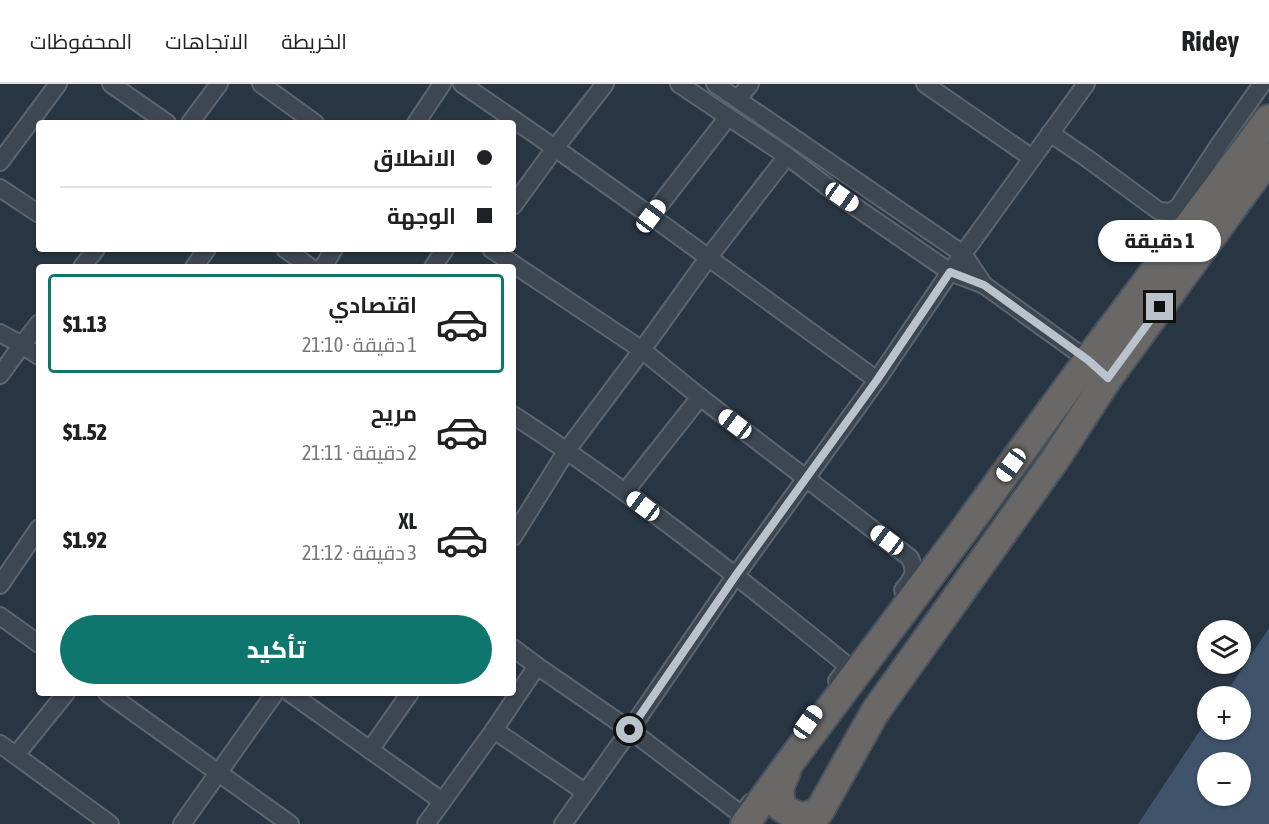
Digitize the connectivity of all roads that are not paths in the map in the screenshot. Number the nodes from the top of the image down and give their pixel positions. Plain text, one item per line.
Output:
1 (58, 84) edge
2 (111, 84) edge
3 (219, 84) edge
4 (261, 84) edge
5 (442, 84) edge
6 (462, 84) edge
7 (605, 84) edge
8 (679, 84) edge
9 (715, 84) edge
10 (750, 84) edge
11 (925, 84) edge
12 (1086, 84) edge
13 (1262, 84) edge
14 (738, 99) junction
15 (728, 117) junction
16 (1269, 119) edge
17 (163, 120) edge
18 (192, 120) edge
19 (311, 120) edge
20 (418, 120) edge
21 (514, 120) edge
22 (516, 121) edge
23 (1050, 133) junction
24 (555, 148) junction
25 (787, 156) junction
26 (1032, 158) junction
27 (1269, 158) edge
28 (0, 162) edge
29 (0, 188) edge
30 (516, 202) edge
31 (36, 211) edge
32 (651, 216) junction
33 (289, 252) edge
34 (495, 252) edge
35 (963, 254) junction
36 (708, 258) junction
37 (306, 264) edge
38 (513, 264) edge
39 (516, 266) edge
40 (950, 272) junction
41 (984, 285) junction
42 (36, 327) edge
43 (0, 333) edge
44 (22, 345) junction
45 (642, 350) junction
46 (36, 354) edge
47 (1098, 369) junction
48 (0, 375) edge
49 (877, 380) junction
50 (700, 397) junction
51 (516, 417) edge
52 (567, 450) junction
53 (806, 478) junction
54 (625, 492) junction
55 (36, 532) edge
56 (516, 532) edge
57 (736, 575) junction
58 (0, 585) edge
59 (0, 616) edge
60 (36, 642) edge
61 (516, 650) edge
62 (537, 666) junction
63 (848, 666) junction
64 (64, 696) edge
65 (111, 696) edge
66 (273, 696) edge
67 (294, 696) edge
68 (408, 696) edge
69 (494, 730) junction
70 (630, 730) junction
71 (0, 744) edge
72 (370, 750) junction
73 (16, 756) junction
74 (790, 762) junction
75 (218, 773) junction
76 (585, 792) junction
77 (442, 801) junction
78 (815, 817) edge
79 (741, 821) edge
80 (110, 824) edge
81 (182, 824) edge
82 (290, 824) edge
83 (426, 824) edge
84 (562, 824) edge

1 - 28 street
2 - 17 street
3 - 18 street
4 - 19 street
5 - 20 street
6 - 21 street
7 - 24 street
8 - 15 street
9 - 14 street
10 - 14 street
11 - 26 street
12 - 23 street
13 - 23 street
14 - 35 street
15 - 25 street
15 - 32 street
16 - 47 highway
22 - 24 street
23 - 26 street
24 - 30 street
24 - 32 street
25 - 36 street
25 - 40 street
26 - 35 street
27 - 47 highway
29 - 31 street
32 - 36 street
33 - 37 street
34 - 38 street
35 - 40 street
35 - 41 street
36 - 45 street
36 - 49 street
39 - 45 street
40 - 41 street
40 - 49 street
41 - 47 street
42 - 44 street
43 - 44 street
44 - 46 street
44 - 48 street
45 - 50 street
45 - 52 street
47 - 74 highway
47 - 78 highway
49 - 53 street
50 - 53 street
50 - 54 street
51 - 52 street
52 - 54 street
52 - 56 street
53 - 57 street
53 - 63 street
54 - 57 street
55 - 58 street
57 - 63 street
57 - 70 street
59 - 60 street
61 - 62 street
62 - 69 street
62 - 70 street
63 - 79 street
64 - 73 street
65 - 75 street
66 - 75 street
67 - 72 street
68 - 72 street
69 - 76 street
69 - 77 street
70 - 76 street
70 - 79 street
71 - 73 street
72 - 77 street
73 - 80 street
74 - 78 highway
74 - 79 highway
75 - 81 street
75 - 82 street
76 - 84 street
77 - 83 street

